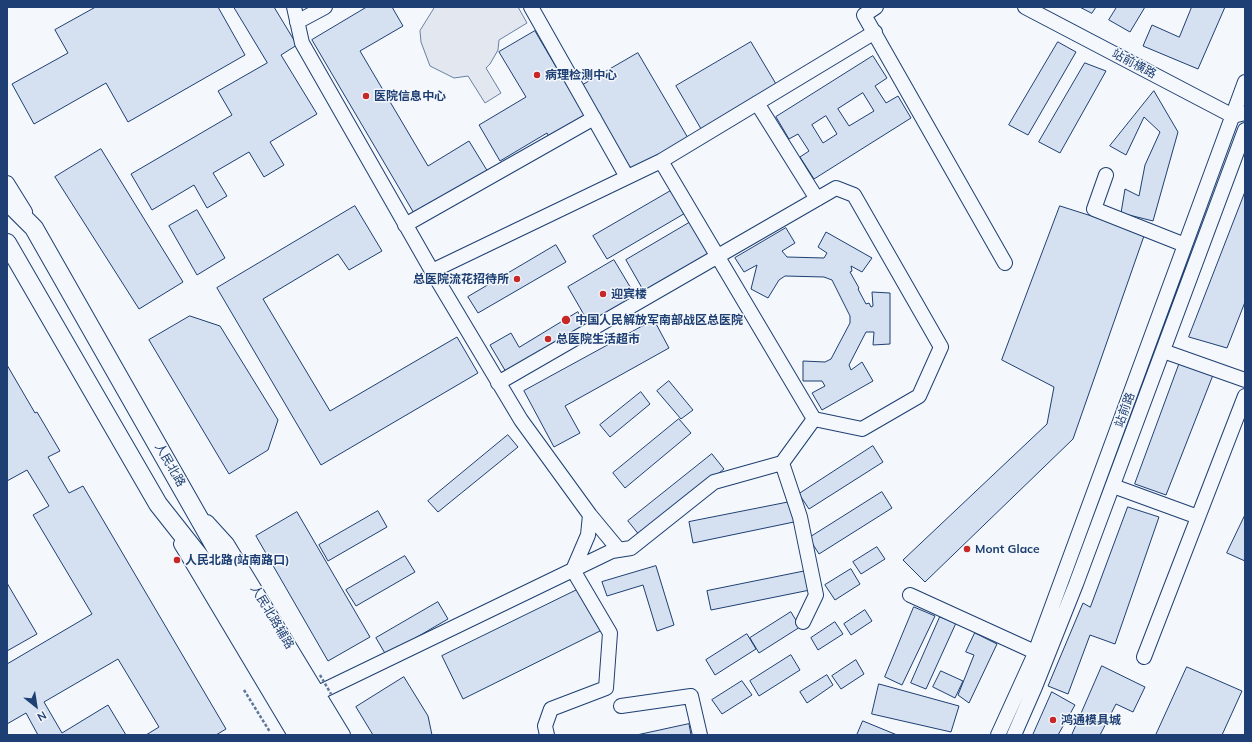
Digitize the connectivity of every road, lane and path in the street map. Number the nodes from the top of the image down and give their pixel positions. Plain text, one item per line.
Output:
1 (294, 7) edge
2 (325, 7) edge
3 (531, 7) edge
4 (876, 7) edge
5 (1024, 7) edge
6 (297, 22) junction
7 (875, 32) junction
8 (1245, 82) edge
9 (757, 103) junction
10 (1239, 115) edge
11 (594, 118) junction
12 (1245, 130) edge
13 (661, 161) junction
14 (1106, 175) dead end
15 (627, 177) junction
16 (7, 183) edge
17 (817, 199) junction
18 (7, 200) edge
19 (405, 225) junction
20 (34, 228) junction
21 (7, 243) edge
22 (1185, 245) junction
23 (717, 257) junction
24 (1005, 263) dead end
25 (432, 271) junction
26 (1163, 351) junction
27 (1245, 380) edge
28 (498, 383) junction
29 (1245, 396) edge
30 (814, 419) junction
31 (782, 463) junction
32 (1113, 486) junction
33 (158, 504) junction
34 (193, 506) junction
35 (590, 515) junction
36 (1198, 517) junction
37 (619, 550) junction
38 (573, 570) junction
39 (910, 596) dead end
40 (803, 622) dead end
41 (1035, 652) junction
42 (1144, 657) dead end
43 (320, 675) dead end
44 (244, 690) dead end
45 (324, 694) junction
46 (621, 706) dead end
47 (322, 714) junction
48 (270, 732) dead end
49 (296, 735) edge
50 (311, 735) edge
51 (327, 735) edge
52 (343, 735) edge
53 (548, 735) edge
54 (700, 735) edge
55 (998, 735) edge
56 (1014, 735) edge

1 - 6 street
2 - 6 street
3 - 11 street
4 - 7 street
5 - 10 street, 站前横路
6 - 19 street
7 - 9 street
7 - 24 street
8 - 10 street, 站前路
9 - 13 street
9 - 17 street
10 - 22 street, 站前路
11 - 15 street
11 - 19 street
12 - 26 street, 站前路
13 - 15 street
13 - 23 street
14 - 22 street
15 - 25 street
16 - 20 street
17 - 23 street
17 - 30 street
18 - 20 main road, 人民北路
19 - 25 street
20 - 34 main road, 人民北路
21 - 33 main road
22 - 41 street, 站前路
23 - 28 street
23 - 30 street
25 - 28 street
26 - 27 street
26 - 32 street, 站前路
28 - 35 street
29 - 36 street
30 - 31 street
31 - 37 street
31 - 40 street
32 - 36 street
32 - 56 street, 站前路
33 - 49 street
33 - 50 main road
34 - 45 street, 人民北路辅路
34 - 47 main road, 人民北路
35 - 37 street
35 - 38 street
36 - 42 street
37 - 38 street
38 - 45 street
38 - 53 street
39 - 41 street
41 - 55 street, 站前路
43 - 45 path, bridge
44 - 48 path
45 - 47 street, 人民北路辅路
46 - 54 street
47 - 51 main road, 人民北路
47 - 52 street, 人民北路辅路

